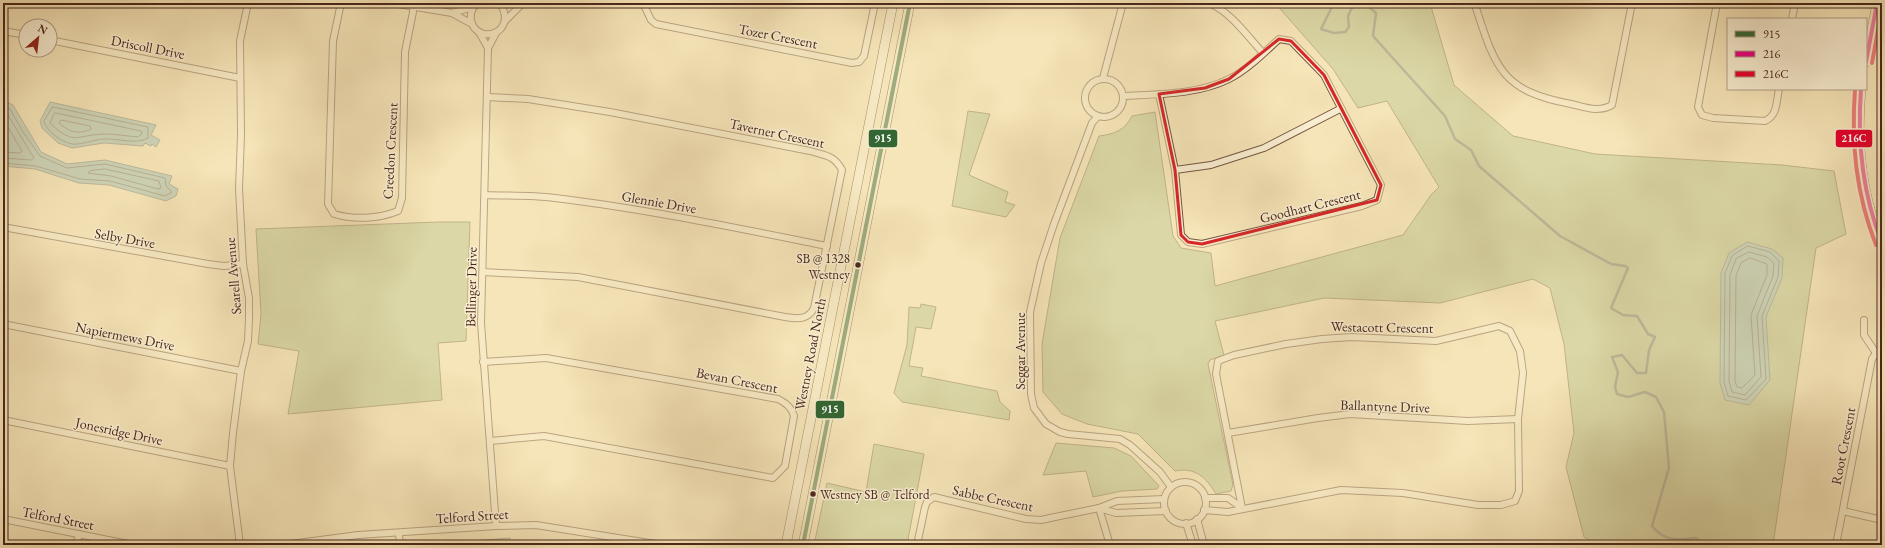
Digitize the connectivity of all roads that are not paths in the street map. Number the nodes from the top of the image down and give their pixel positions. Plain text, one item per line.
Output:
1 (248, 3) edge
2 (341, 3) edge
3 (392, 3) edge
4 (500, 3) edge
5 (523, 3) edge
6 (643, 3) edge
7 (875, 3) edge
8 (893, 3) edge
9 (910, 3) edge
10 (1123, 3) edge
11 (1209, 3) edge
12 (1478, 3) edge
13 (1632, 3) edge
14 (1717, 3) edge
15 (1795, 3) edge
16 (1878, 3) edge
17 (475, 5) edge
18 (414, 7) junction
19 (452, 13) junction
20 (1792, 18) edge
21 (505, 22) junction
22 (472, 24) junction
23 (3, 31) edge
24 (479, 32) junction
25 (496, 33) junction
26 (18, 34) edge
27 (58, 42) edge
28 (488, 48) junction
29 (1264, 53) junction
30 (1867, 57) edge
31 (240, 78) junction
32 (1103, 78) junction
33 (1779, 90) edge
34 (1861, 90) edge
35 (1159, 94) junction
36 (1123, 96) junction
37 (487, 97) junction
38 (1340, 109) junction
39 (1098, 116) junction
40 (1175, 170) junction
41 (485, 195) junction
42 (3, 227) edge
43 (1882, 243) edge
44 (827, 246) junction
45 (242, 264) junction
46 (483, 272) junction
47 (1864, 320) dead end
48 (3, 324) edge
49 (1879, 352) edge
50 (483, 362) junction
51 (241, 371) junction
52 (1518, 419) junction
53 (3, 420) edge
54 (1228, 433) junction
55 (490, 441) junction
56 (230, 466) junction
57 (1171, 486) junction
58 (1205, 498) junction
59 (1164, 499) junction
60 (1099, 508) junction
61 (1242, 508) junction
62 (1204, 510) junction
63 (1166, 511) junction
64 (1843, 511) junction
65 (3, 519) edge
66 (1197, 519) junction
67 (1882, 520) edge
68 (1186, 523) junction
69 (496, 526) junction
70 (79, 534) junction
71 (399, 534) junction
72 (76, 545) edge
73 (133, 545) edge
74 (240, 545) edge
75 (283, 545) edge
76 (400, 545) edge
77 (662, 545) edge
78 (786, 545) edge
79 (803, 545) edge
80 (917, 545) edge
81 (1110, 545) edge
82 (1193, 545) edge
83 (1204, 545) edge
84 (1836, 545) edge

1 - 31 street, Searell Avenue
2 - 18 street, Creedon Crescent
3 - 18 street
4 - 21 street
5 - 21 street, Bellinger Drive
6 - 7 street, Tozer Crescent
8 - 78 main road, Westney Road North
9 - 79 main road
10 - 32 street
11 - 29 street
12 - 13 street
14 - 33 street
15 - 20 street
16 - 30 main road
17 - 19 street
17 - 22 street
18 - 19 street
19 - 22 street
21 - 25 street, Bellinger Drive
22 - 24 street
23 - 26 street
24 - 25 street
24 - 28 street
25 - 28 street, Bellinger Drive
27 - 31 street, Driscoll Drive
28 - 37 street, Bellinger Drive
29 - 35 street, Goodhart Crescent
29 - 38 street, Goodhart Crescent
31 - 45 street, Searell Avenue
32 - 36 street
32 - 39 street
34 - 43 main road
35 - 36 street, Goodhart Crescent
35 - 40 street, Goodhart Crescent
36 - 39 street
37 - 41 street, Bellinger Drive
37 - 44 street, Taverner Crescent
38 - 40 street
38 - 40 street, Goodhart Crescent
39 - 57 street, Seggar Avenue
41 - 44 street, Glennie Drive
41 - 46 street, Bellinger Drive
42 - 45 street, Selby Drive
44 - 46 street, Taverner Crescent
45 - 51 street, Searell Avenue
46 - 50 street, Bellinger Drive
47 - 49 street, Root Crescent
48 - 51 street, Napiermews Drive
49 - 64 street, Root Crescent
50 - 55 street, Bellinger Drive
50 - 55 street, Bevan Crescent
51 - 56 street, Searell Avenue
52 - 54 street, Ballantyne Drive
52 - 54 street, Westacott Crescent
52 - 61 street, Westacott Crescent
53 - 56 street, Jonesridge Drive
54 - 61 street, Westacott Crescent
55 - 69 street, Bellinger Drive
56 - 74 street, Searell Avenue
57 - 58 street
57 - 59 street
58 - 61 street
58 - 62 street
59 - 60 street, Sabbe Crescent
59 - 63 street
60 - 63 street, Sabbe Crescent
60 - 80 street, Sabbe Crescent
60 - 81 street
61 - 62 street, Westacott Crescent
62 - 66 street
63 - 68 street
64 - 67 street
64 - 84 street, Root Crescent
65 - 70 street, Telford Street
66 - 68 street
66 - 83 street
68 - 82 street
69 - 71 street, Telford Street
69 - 77 street, Telford Street
70 - 72 street
70 - 73 street, Telford Street
71 - 75 street, Telford Street
71 - 76 street

